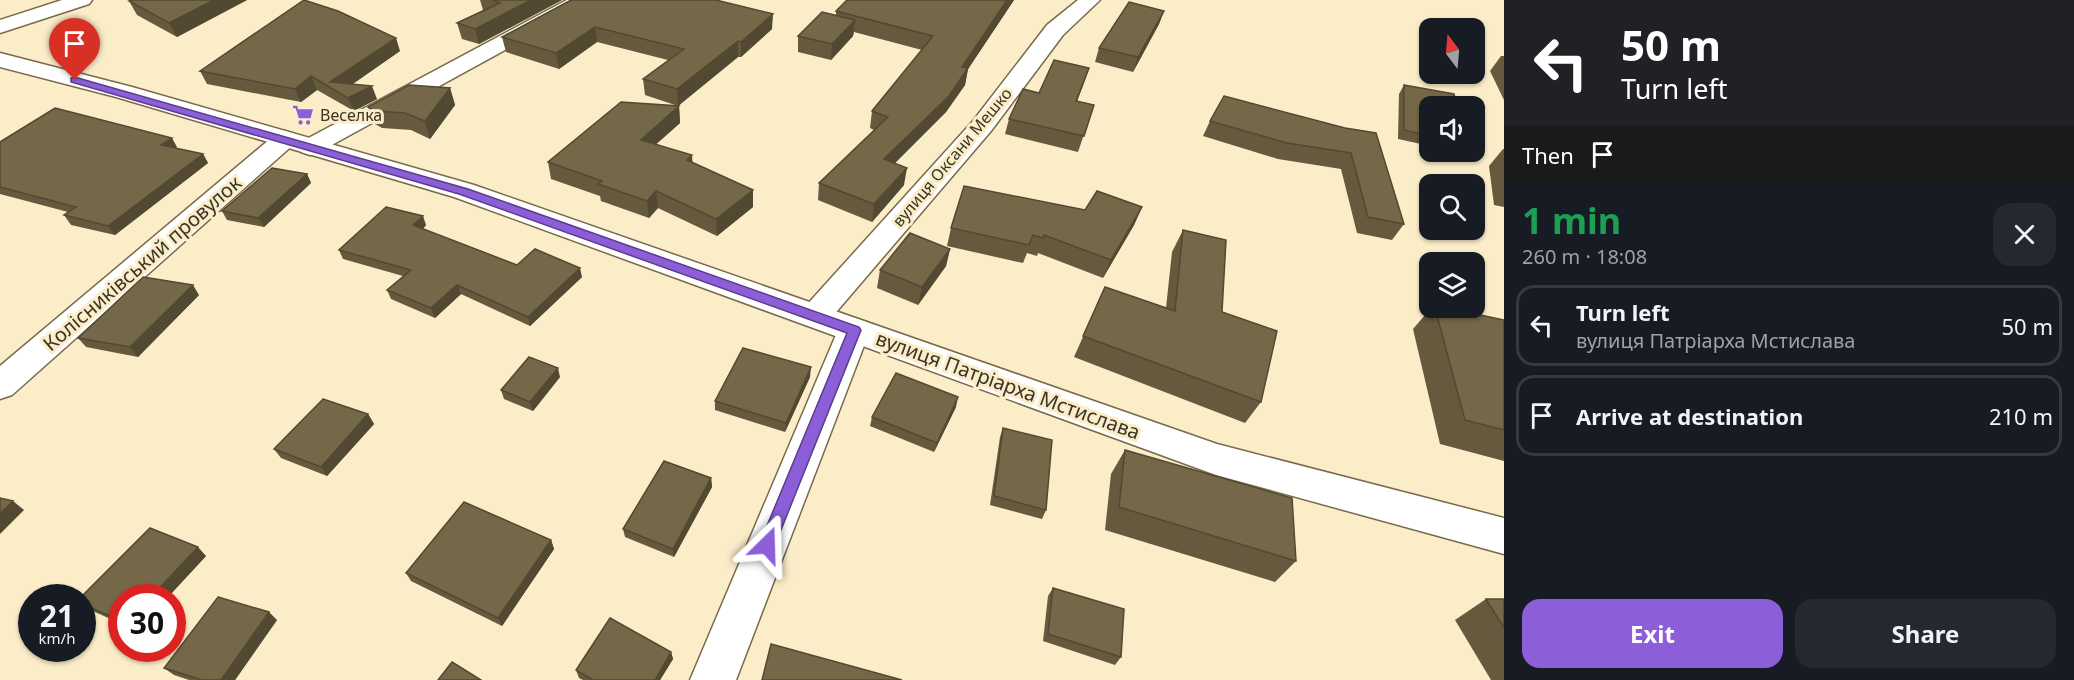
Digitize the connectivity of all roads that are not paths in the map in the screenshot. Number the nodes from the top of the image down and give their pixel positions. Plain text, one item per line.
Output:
1 (82, 0) edge
2 (582, 0) edge
3 (1090, 0) edge
4 (0, 27) edge
5 (0, 60) edge
6 (297, 143) junction
7 (815, 316) junction
8 (854, 330) junction
9 (0, 386) edge
10 (1504, 536) edge
11 (712, 680) edge

1 - 4 street
2 - 6 street, Колісниківський провулок
3 - 7 street, вулиця Оксани Мешко
5 - 6 street, вулиця Патріарха Мстислава
6 - 7 street, вулиця Патріарха Мстислава
6 - 9 street, Колісниківський провулок
7 - 8 street, вулиця Патріарха Мстислава
8 - 10 street, вулиця Патріарха Мстислава
8 - 11 street

